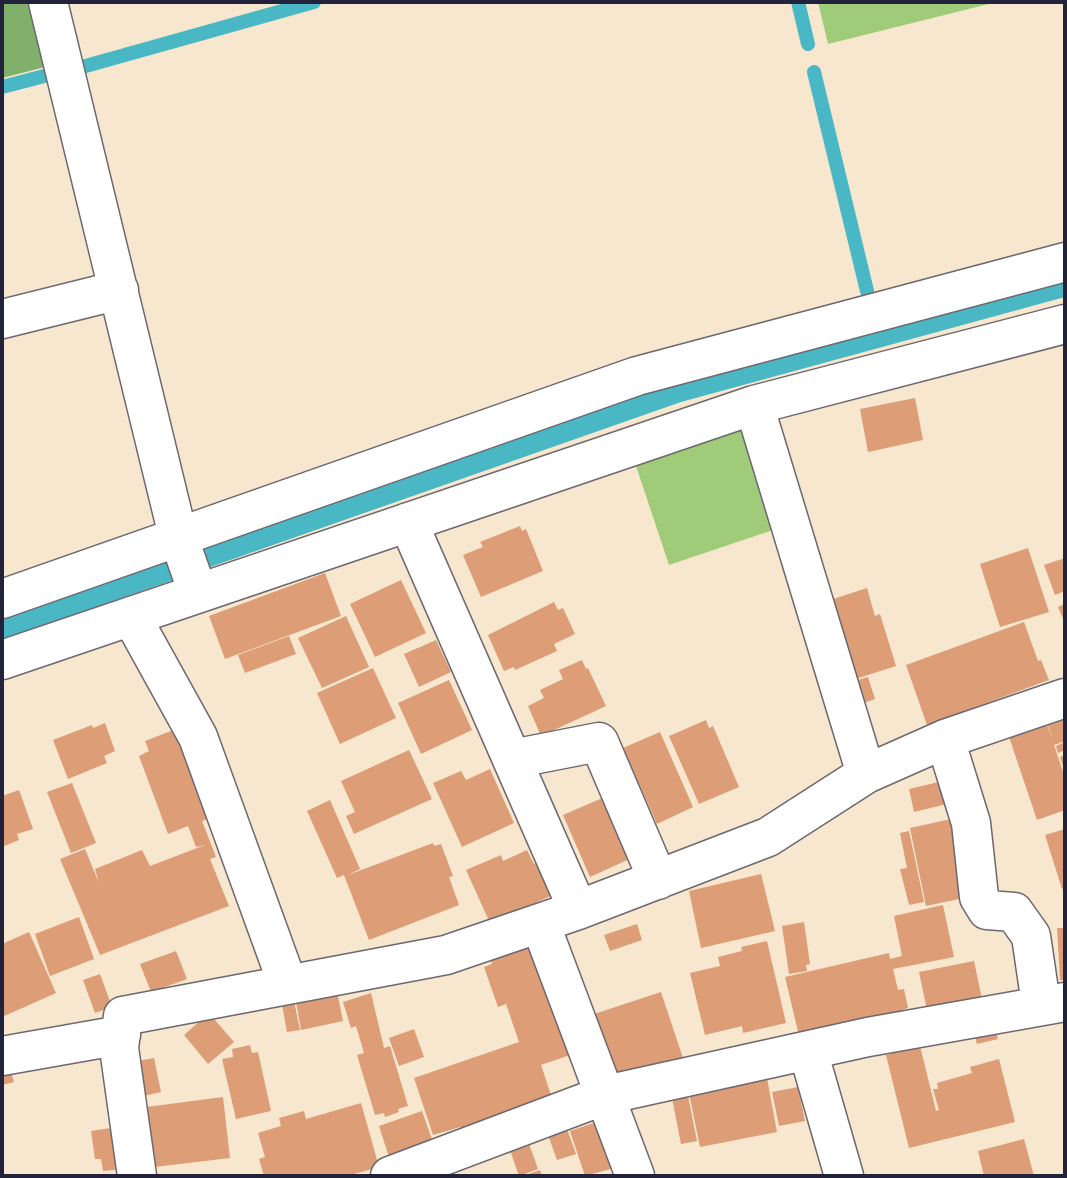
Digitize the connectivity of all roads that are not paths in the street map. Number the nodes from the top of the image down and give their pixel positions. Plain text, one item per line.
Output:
1 (48, 2) edge
2 (1065, 262) edge
3 (119, 290) junction
4 (2, 319) edge
5 (1065, 324) edge
6 (754, 405) junction
7 (408, 522) junction
8 (188, 563) junction
9 (2, 599) edge
10 (131, 616) junction
11 (2, 660) edge
12 (1065, 698) edge
13 (945, 739) junction
14 (512, 759) junction
15 (866, 774) junction
16 (658, 880) junction
17 (578, 909) junction
18 (540, 923) junction
19 (288, 985) junction
20 (1053, 1003) edge
21 (121, 1035) junction
22 (808, 1051) junction
23 (2, 1056) edge
24 (605, 1095) junction
25 (137, 1176) edge
26 (390, 1176) edge
27 (635, 1176) edge
28 (844, 1176) edge

1 - 3 street
2 - 8 street
3 - 4 street
3 - 8 street
5 - 6 street
6 - 7 street
6 - 15 street
7 - 8 street
7 - 14 street
8 - 9 street
8 - 10 street
10 - 11 street
10 - 19 street
12 - 13 street
13 - 15 street
13 - 20 street
14 - 16 street
14 - 17 street
15 - 16 street
16 - 17 street
17 - 18 street
18 - 19 street
18 - 24 street
19 - 21 street
20 - 22 street
21 - 23 street
21 - 25 street
22 - 24 street
22 - 28 street
24 - 26 street
24 - 27 street

